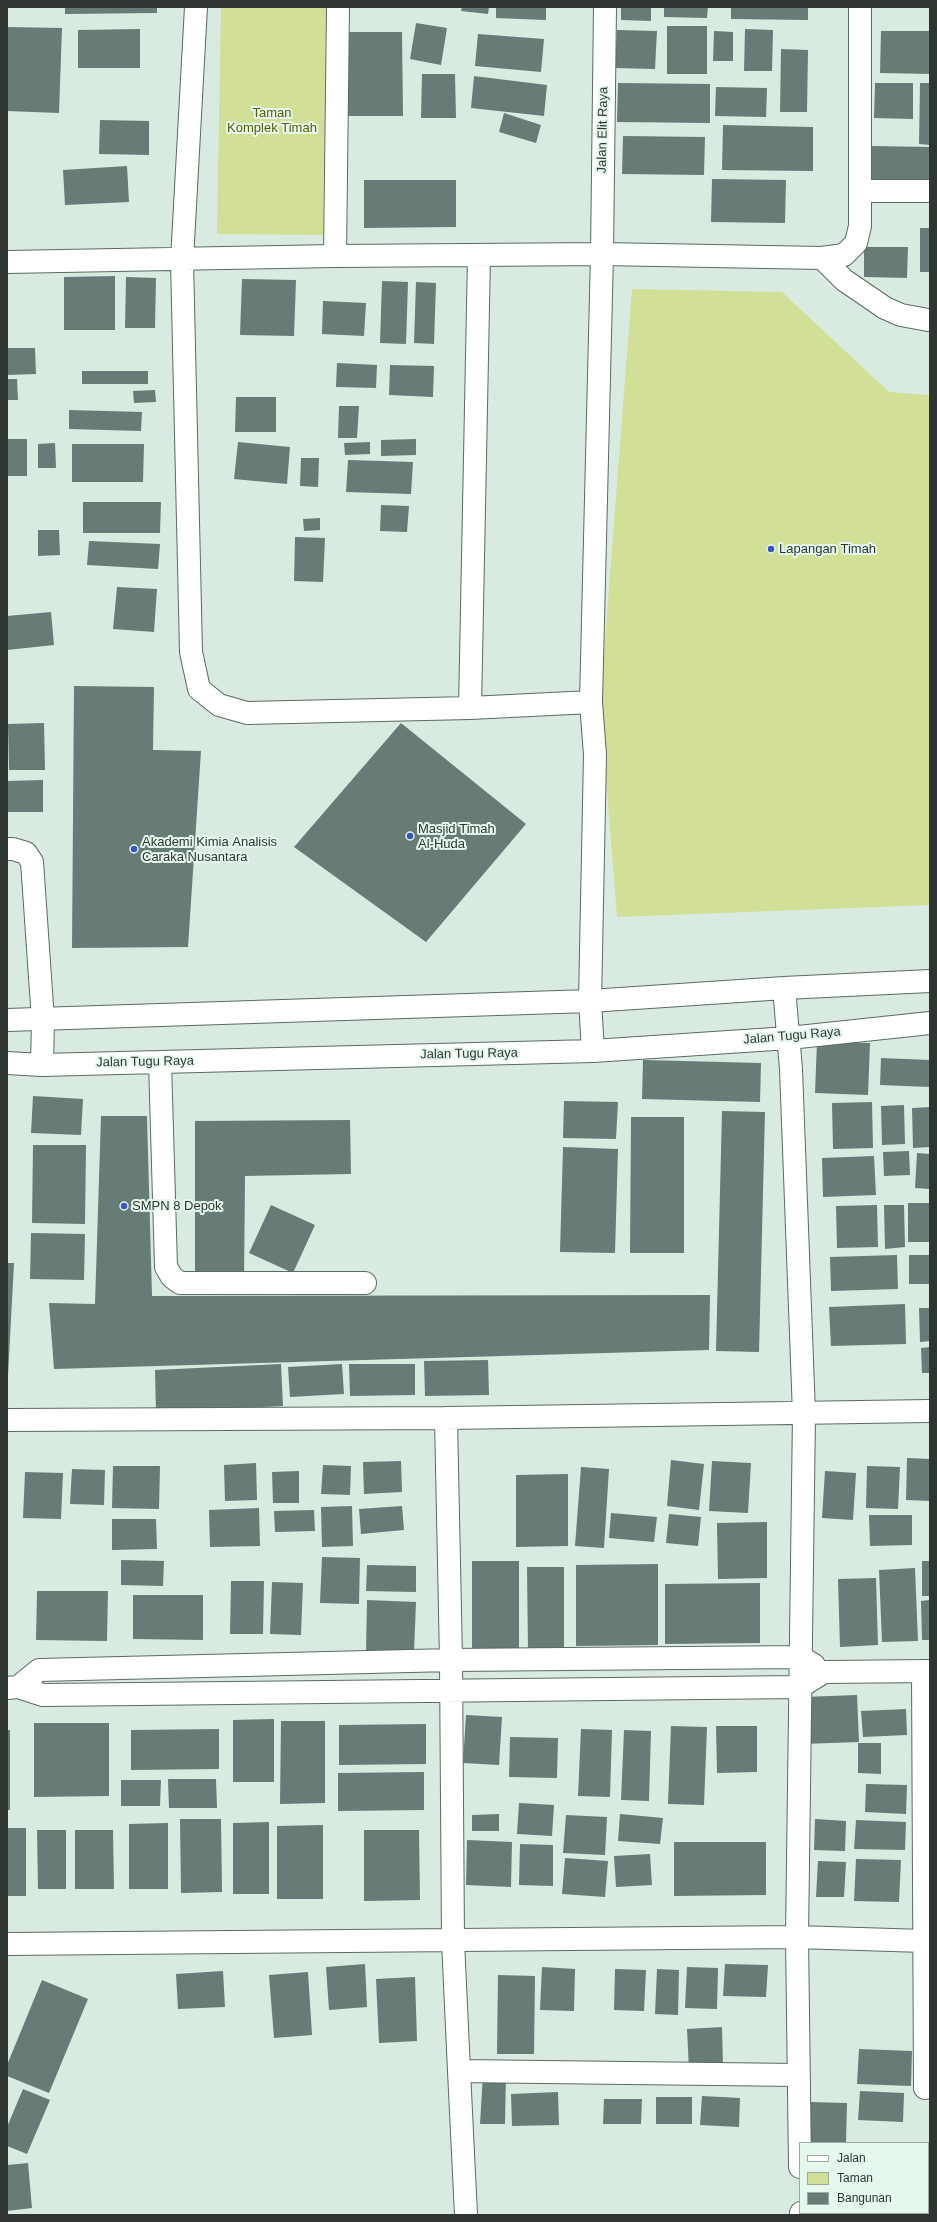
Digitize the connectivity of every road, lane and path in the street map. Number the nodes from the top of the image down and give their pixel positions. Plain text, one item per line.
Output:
1 (196, 7) edge
2 (338, 7) edge
3 (605, 7) edge
4 (860, 7) edge
5 (860, 191) junction
6 (930, 191) edge
7 (602, 254) junction
8 (335, 256) junction
9 (479, 256) junction
10 (822, 258) junction
11 (182, 260) junction
12 (7, 262) edge
13 (928, 320) dead end
14 (591, 702) junction
15 (470, 708) junction
16 (7, 849) edge
17 (930, 982) edge
18 (784, 988) junction
19 (590, 1001) junction
20 (7, 1020) edge
21 (43, 1020) junction
22 (930, 1023) edge
23 (789, 1038) junction
24 (593, 1051) junction
25 (160, 1062) junction
26 (7, 1063) edge
27 (42, 1065) junction
28 (365, 1283) dead end
29 (930, 1411) edge
30 (804, 1414) junction
31 (446, 1418) junction
32 (7, 1420) edge
33 (802, 1657) junction
34 (450, 1660) junction
35 (927, 1671) edge
36 (824, 1672) junction
37 (800, 1687) junction
38 (12, 1688) edge
39 (451, 1690) junction
40 (798, 1937) junction
41 (453, 1941) junction
42 (924, 1941) junction
43 (7, 1944) edge
44 (459, 2071) junction
45 (798, 2075) junction
46 (925, 2088) dead end
47 (799, 2142) edge
48 (466, 2215) edge

1 - 11 street
2 - 8 street
3 - 7 street, Jalan Elit Raya
4 - 5 street
5 - 6 street
5 - 10 street
7 - 9 street
7 - 10 street
7 - 14 street, Jalan Elit Raya
8 - 9 street
8 - 11 street
9 - 15 street
10 - 13 street
11 - 12 street
11 - 15 street
14 - 15 street
14 - 19 street, Jalan Elit Raya
16 - 21 street
17 - 18 street
18 - 19 street
18 - 23 street
19 - 21 street
19 - 24 street, Jalan Elit Raya
20 - 21 street
21 - 27 street
22 - 23 street, Jalan Tugu Raya
23 - 24 street, Jalan Tugu Raya
23 - 30 street
24 - 25 street, Jalan Tugu Raya
25 - 27 street, Jalan Tugu Raya
25 - 28 street
26 - 27 street, Jalan Tugu Raya
29 - 30 street
30 - 31 street
30 - 33 street
31 - 32 street
31 - 34 street
33 - 34 street
33 - 36 street
33 - 37 street
34 - 38 street
34 - 39 street
35 - 36 street
35 - 42 street
36 - 37 street
37 - 39 street
37 - 40 street
38 - 39 street
39 - 41 street
40 - 41 street
40 - 42 street
40 - 45 street
41 - 43 street
41 - 44 street
42 - 46 street
44 - 45 street
44 - 48 street
45 - 47 street

